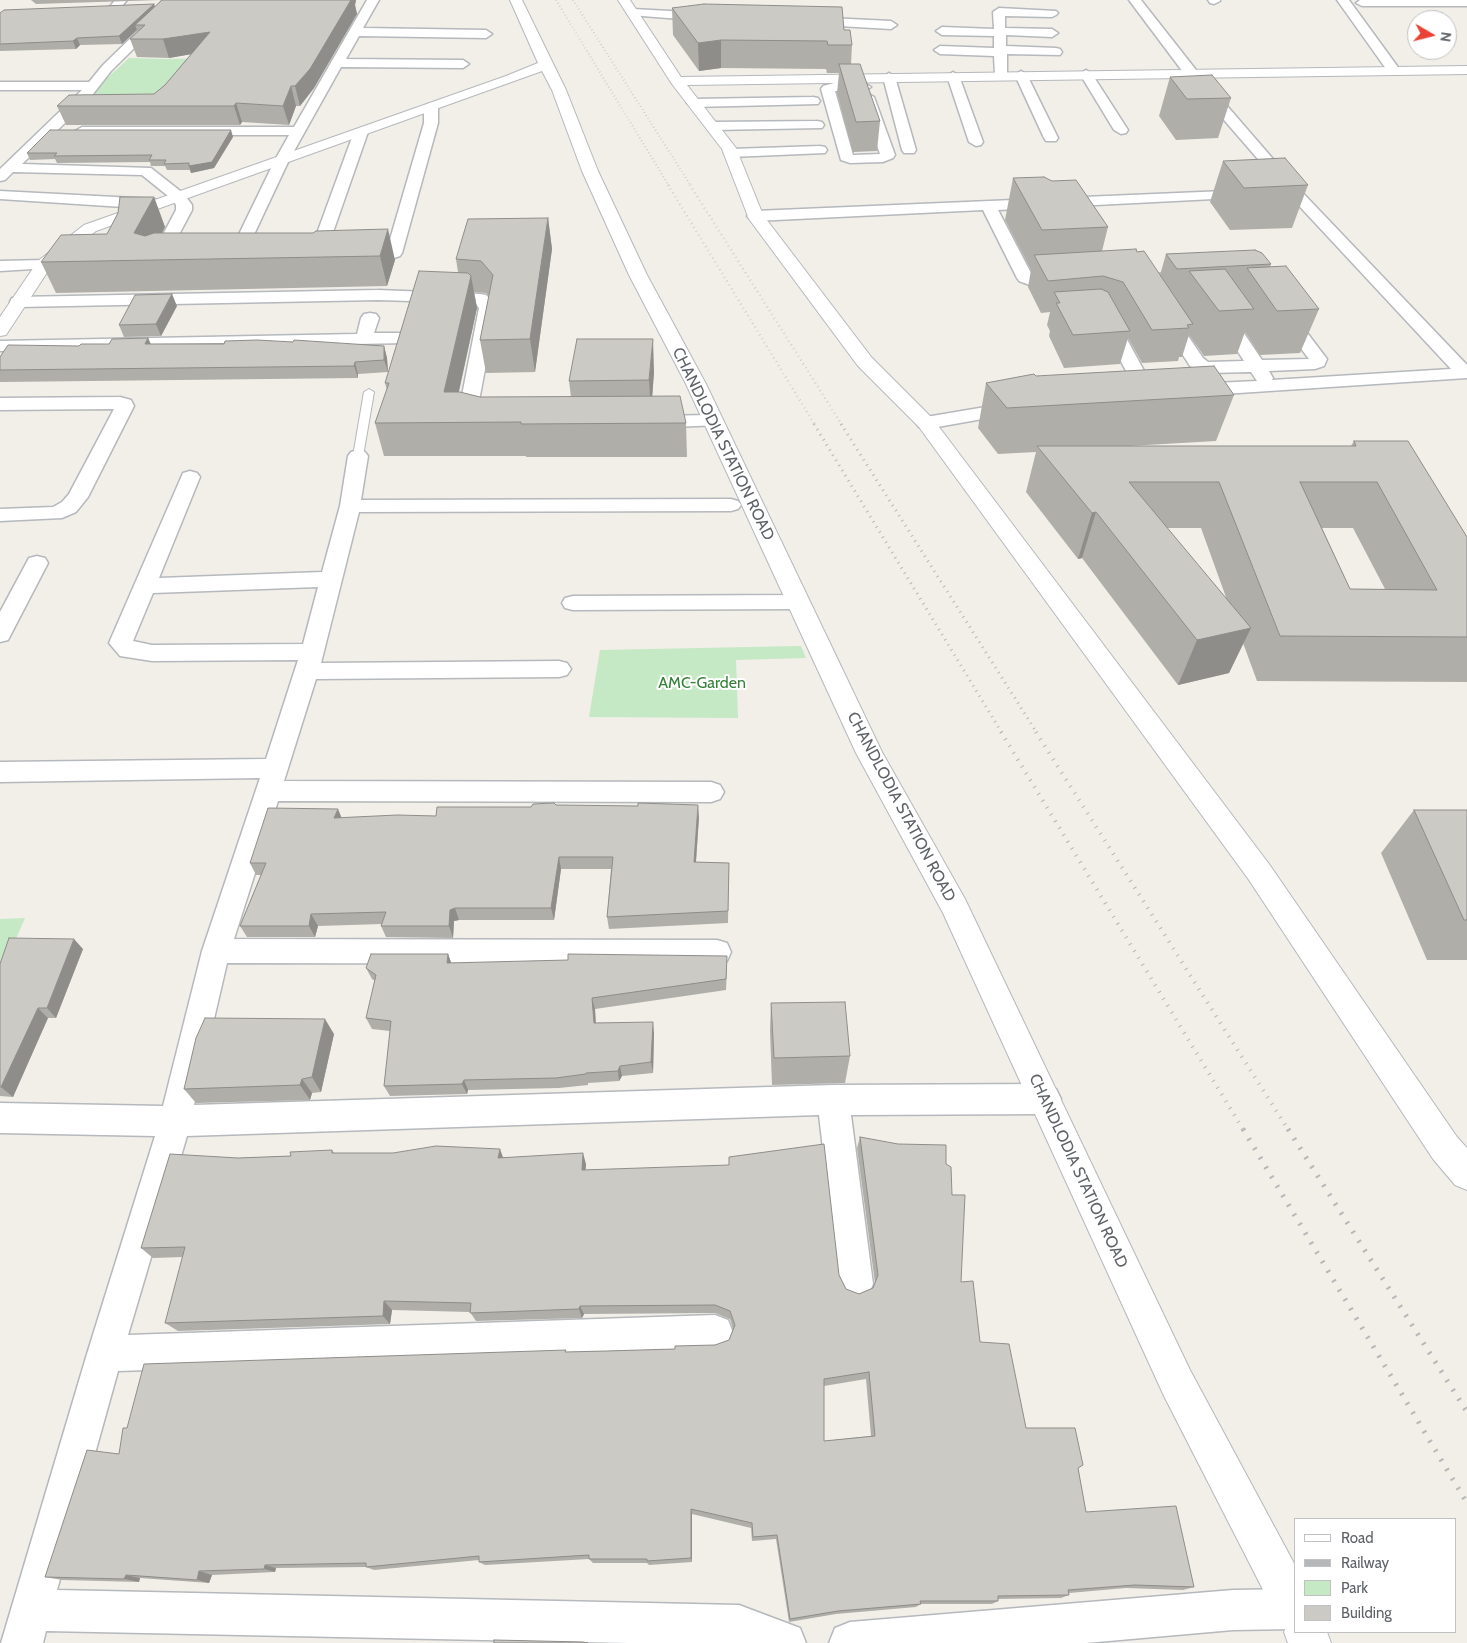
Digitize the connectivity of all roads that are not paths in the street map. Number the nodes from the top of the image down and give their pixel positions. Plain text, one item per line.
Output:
1 (373, 0) edge
2 (516, 0) edge
3 (624, 0) edge
4 (1135, 0) edge
5 (1343, 0) edge
6 (1362, 2) dead end
7 (175, 3) edge
8 (1467, 3) edge
9 (114, 5) edge
10 (190, 5) edge
11 (153, 6) edge
12 (134, 7) edge
13 (633, 13) junction
14 (1052, 13) dead end
15 (722, 17) edge
16 (792, 20) edge
17 (891, 25) dead end
18 (942, 31) dead end
19 (355, 32) junction
20 (1000, 32) junction
21 (1052, 33) dead end
22 (486, 34) dead end
23 (940, 50) dead end
24 (1001, 51) junction
25 (1056, 52) dead end
26 (337, 63) junction
27 (463, 64) dead end
28 (545, 65) junction
29 (1394, 70) junction
30 (1467, 70) edge
31 (1191, 73) junction
32 (1086, 74) junction
33 (1001, 75) junction
34 (1021, 75) junction
35 (953, 76) junction
36 (889, 77) junction
37 (328, 80) junction
38 (346, 80) dead end
39 (677, 81) junction
40 (862, 82) junction
41 (0, 86) edge
42 (91, 86) junction
43 (813, 101) dead end
44 (694, 103) junction
45 (430, 108) junction
46 (817, 125) dead end
47 (712, 126) junction
48 (1121, 130) dead end
49 (48, 131) junction
50 (298, 131) junction
51 (361, 132) junction
52 (1051, 138) dead end
53 (976, 142) dead end
54 (820, 150) dead end
55 (909, 150) dead end
56 (731, 153) junction
57 (282, 160) junction
58 (4, 173) edge
59 (1294, 192) junction
60 (0, 195) edge
61 (179, 196) junction
62 (158, 204) junction
63 (991, 211) junction
64 (756, 216) junction
65 (1076, 217) edge
66 (394, 253) dead end
67 (236, 257) edge
68 (316, 258) edge
69 (158, 259) edge
70 (44, 265) junction
71 (0, 266) edge
72 (1082, 279) edge
73 (18, 302) junction
74 (1276, 303) junction
75 (1236, 304) edge
76 (1256, 304) edge
77 (1179, 307) edge
78 (1161, 308) junction
79 (1086, 316) edge
80 (370, 318) dead end
81 (0, 331) edge
82 (408, 338) edge
83 (364, 339) junction
84 (0, 346) edge
85 (1258, 366) junction
86 (1466, 373) edge
87 (1268, 385) junction
88 (369, 392) dead end
89 (1147, 392) junction
90 (1128, 394) edge
91 (0, 404) edge
92 (1032, 406) edge
93 (713, 421) junction
94 (634, 422) edge
95 (496, 423) edge
96 (926, 423) junction
97 (358, 456) joint
98 (190, 477) dead end
99 (731, 505) dead end
100 (350, 506) junction
101 (0, 515) edge
102 (37, 563) dead end
103 (330, 580) junction
104 (145, 586) junction
105 (798, 602) junction
106 (573, 603) dead end
107 (0, 634) edge
108 (309, 662) junction
109 (558, 669) dead end
110 (0, 772) edge
111 (272, 779) junction
112 (711, 792) dead end
113 (216, 951) junction
114 (717, 952) dead end
115 (1044, 1099) junction
116 (833, 1100) junction
117 (0, 1118) edge
118 (175, 1121) junction
119 (1456, 1145) edge
120 (1467, 1173) edge
121 (856, 1284) dead end
122 (715, 1333) dead end
123 (105, 1354) junction
124 (1294, 1606) edge
125 (1294, 1610) edge
126 (27, 1627) edge
127 (785, 1643) edge
128 (850, 1643) edge

1 - 19 street
2 - 28 street, CHANDLODIA STATION ROAD
3 - 13 street
4 - 31 street
5 - 29 street
6 - 8 street
7 - 10 street
7 - 11 street
7 - 42 street
9 - 12 street
13 - 15 street
13 - 39 street
14 - 20 street
16 - 17 street
18 - 20 street
19 - 22 street
19 - 26 street
20 - 21 street
20 - 24 street
23 - 24 street
24 - 25 street
24 - 33 street
26 - 27 street
26 - 37 street
28 - 45 street
28 - 93 street, CHANDLODIA STATION ROAD
29 - 30 street
29 - 31 street
31 - 32 street
31 - 59 street
32 - 34 street
32 - 48 street
33 - 34 street
33 - 35 street
34 - 52 street
35 - 36 street
35 - 53 street
36 - 40 street
36 - 55 street
37 - 38 street
37 - 50 street
39 - 40 street
39 - 44 street
40 - 40 street
41 - 42 street
42 - 49 street
43 - 44 street
44 - 47 street
45 - 51 street
45 - 66 street
46 - 47 street
47 - 56 street
49 - 50 street
49 - 58 street
50 - 57 street
51 - 57 street
51 - 68 street
54 - 56 street
56 - 64 street
57 - 61 street
57 - 67 street
58 - 61 street
59 - 63 street
59 - 86 street
60 - 62 street
61 - 62 street
61 - 69 street
62 - 70 street
63 - 64 street
63 - 65 street
63 - 72 street
64 - 96 street
70 - 71 street
70 - 73 street
73 - 81 street
73 - 95 street
74 - 76 street
74 - 78 street
74 - 85 street
75 - 85 street
77 - 78 street
78 - 85 street
79 - 89 street
80 - 83 street
82 - 83 street
83 - 84 street
85 - 87 street
86 - 87 street
87 - 89 street
88 - 97 lane
89 - 90 street
91 - 101 street
92 - 96 street
93 - 94 street
93 - 105 street, CHANDLODIA STATION ROAD
96 - 119 street
97 - 100 street
98 - 104 street
99 - 100 street
100 - 103 street
102 - 107 street
103 - 104 street
103 - 108 street
104 - 108 street
105 - 106 street
105 - 115 street, CHANDLODIA STATION ROAD
108 - 109 street
108 - 111 street
110 - 111 street
111 - 112 street
111 - 113 street
113 - 114 street
113 - 118 street
115 - 116 street
115 - 124 street, CHANDLODIA STATION ROAD
116 - 118 street
116 - 121 street
117 - 118 street
118 - 123 street
119 - 120 street
122 - 123 street
123 - 126 street
125 - 128 street
126 - 127 street

